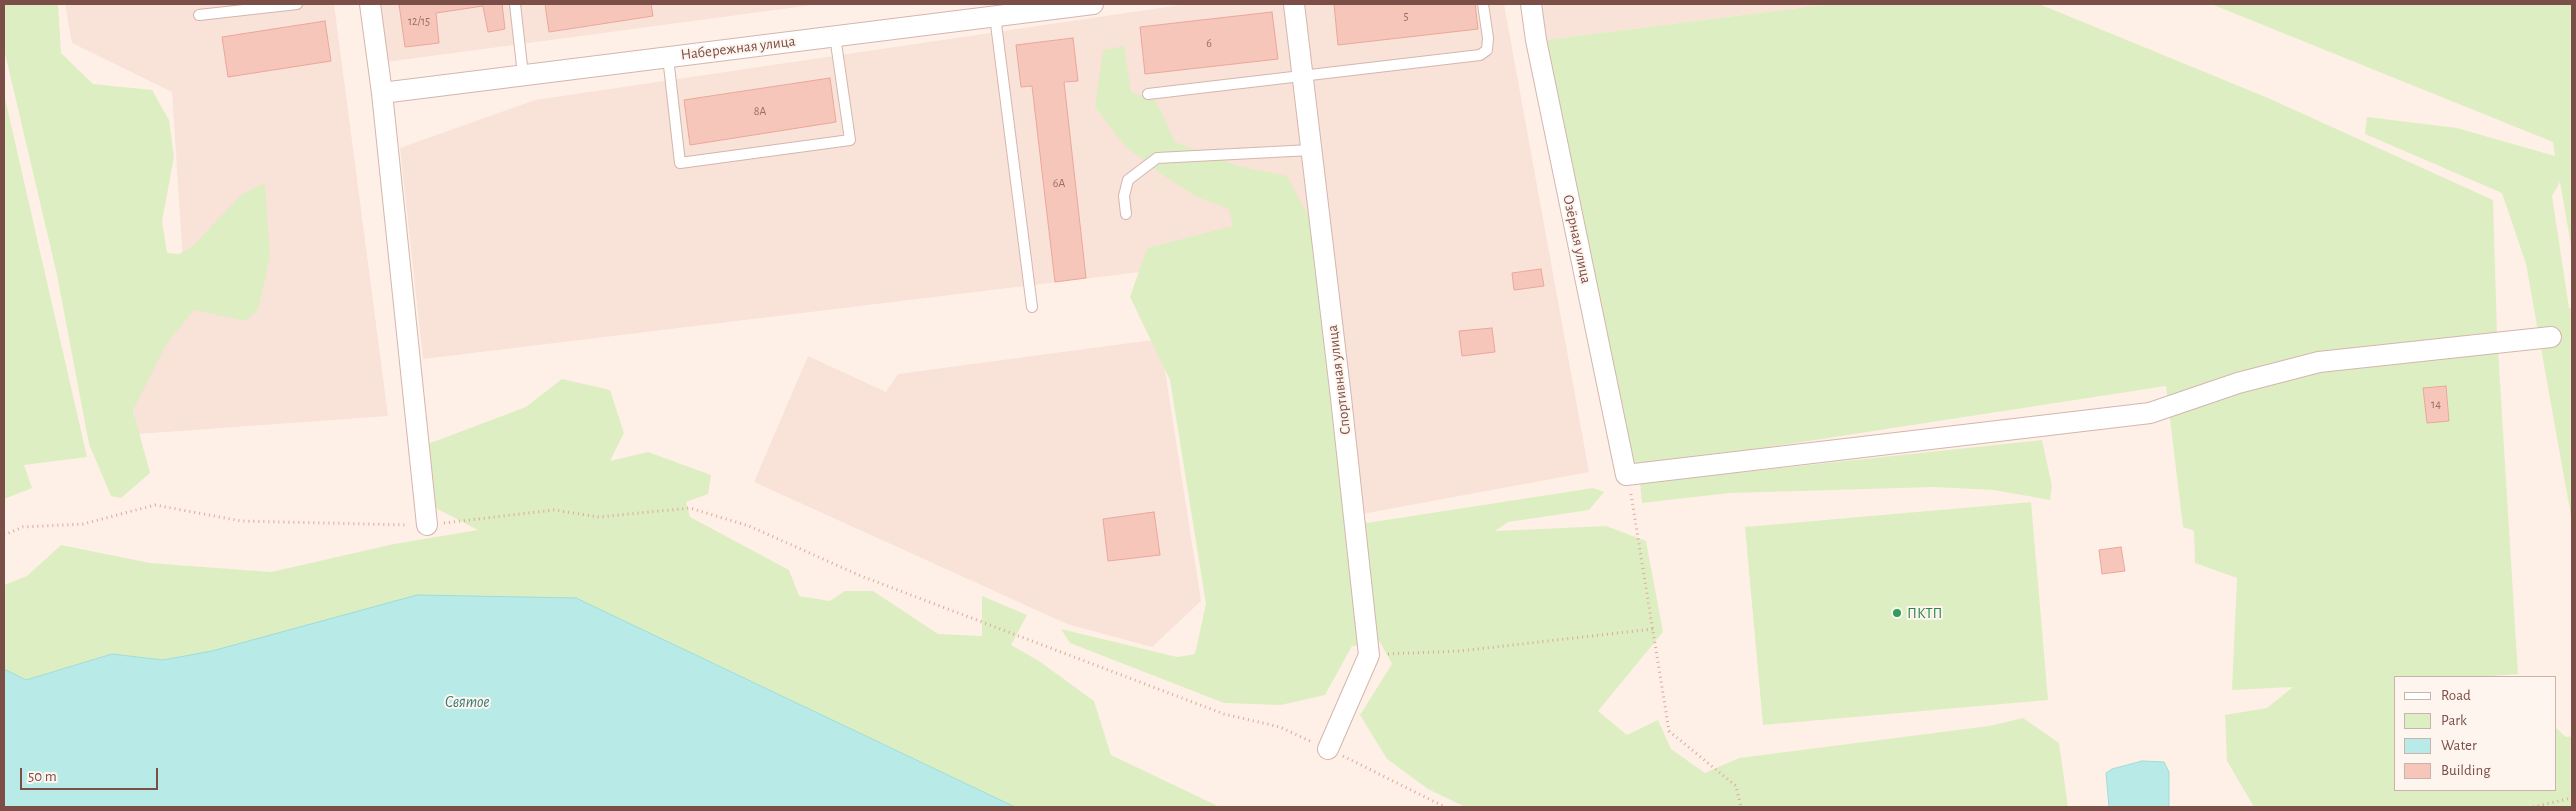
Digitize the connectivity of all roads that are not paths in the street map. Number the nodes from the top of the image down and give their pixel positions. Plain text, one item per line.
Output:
1 (298, 4) edge
2 (370, 4) edge
3 (515, 4) edge
4 (1093, 4) edge
5 (1294, 4) edge
6 (1483, 4) edge
7 (1531, 4) edge
8 (199, 15) dead end
9 (995, 16) junction
10 (835, 36) junction
11 (668, 57) junction
12 (524, 75) junction
13 (1303, 77) junction
14 (382, 93) junction
15 (1148, 94) dead end
16 (1311, 150) junction
17 (1126, 214) dead end
18 (1032, 307) dead end
19 (2551, 337) dead end
20 (427, 525) road end
21 (1328, 749) dead end

1 - 8 lane
2 - 14 street
3 - 12 lane
4 - 9 street, Набережная улица
5 - 13 street, Спортивная улица
6 - 13 lane
7 - 19 street, Озёрная улица
9 - 10 street, Набережная улица
9 - 18 lane
10 - 11 street, Набережная улица
10 - 11 lane
11 - 12 street, Набережная улица
12 - 14 street, Набережная улица
13 - 15 lane
13 - 16 street, Спортивная улица
14 - 20 street
16 - 17 lane
16 - 21 street, Спортивная улица

